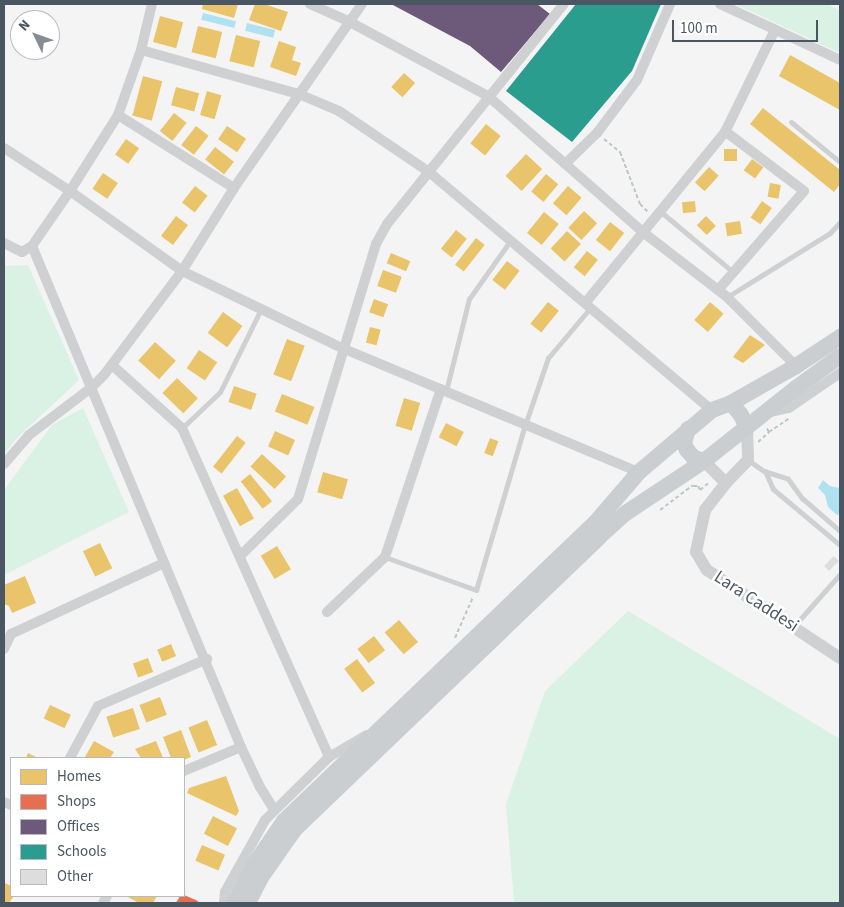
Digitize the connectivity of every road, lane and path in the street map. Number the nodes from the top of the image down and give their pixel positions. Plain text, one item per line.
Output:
1 (152, 4) edge
2 (310, 4) edge
3 (362, 4) edge
4 (670, 4) edge
5 (720, 4) edge
6 (558, 6) edge
7 (348, 21) junction
8 (775, 30) junction
9 (141, 50) junction
10 (840, 60) edge
11 (299, 94) junction
12 (488, 96) junction
13 (118, 115) junction
14 (791, 122) dead end
15 (725, 131) junction
16 (597, 133) junction
17 (4, 148) edge
18 (840, 162) edge
19 (565, 164) junction
20 (430, 172) junction
21 (234, 188) junction
22 (70, 191) junction
23 (658, 215) junction
24 (840, 222) edge
25 (644, 233) junction
26 (510, 242) junction
27 (4, 244) edge
28 (32, 246) junction
29 (182, 271) junction
30 (733, 273) junction
31 (718, 290) junction
32 (727, 297) junction
33 (589, 305) junction
34 (261, 309) junction
35 (840, 337) edge
36 (342, 348) junction
37 (840, 356) edge
38 (112, 365) junction
39 (796, 366) junction
40 (840, 373) edge
41 (91, 388) junction
42 (443, 390) junction
43 (731, 403) junction
44 (712, 410) junction
45 (765, 414) junction
46 (525, 425) junction
47 (182, 428) junction
48 (747, 428) junction
49 (688, 429) junction
50 (748, 460) junction
51 (704, 461) junction
52 (4, 464) edge
53 (764, 471) junction
54 (639, 472) junction
55 (726, 483) junction
56 (694, 486) dead end
57 (700, 490) dead end
58 (840, 531) edge
59 (840, 544) edge
60 (240, 556) junction
61 (386, 557) junction
62 (164, 563) junction
63 (840, 574) edge
64 (476, 590) junction
65 (327, 612) dead end
66 (793, 627) junction
67 (7, 632) edge
68 (454, 643) dead end
69 (4, 649) edge
70 (840, 658) edge
71 (207, 660) junction
72 (385, 724) junction
73 (241, 747) junction
74 (71, 757) edge
75 (329, 757) junction
76 (185, 771) edge
77 (274, 810) junction
78 (224, 903) edge
79 (234, 903) edge
80 (248, 903) edge

1 - 9 street
2 - 7 street
3 - 7 street
4 - 16 street
5 - 8 street
6 - 12 street
7 - 11 street
7 - 12 street
8 - 10 street
8 - 15 street
9 - 11 street
9 - 13 street
11 - 20 street
11 - 21 street
12 - 19 street
12 - 20 street
13 - 21 street
13 - 22 street
14 - 18 lane
15 - 23 street
15 - 30 street
16 - 19 street
16 - 23 path
17 - 22 street
19 - 25 street
20 - 26 street
20 - 36 street
21 - 29 street
22 - 28 street
22 - 29 street
23 - 25 street
23 - 30 lane
24 - 32 lane
25 - 31 street
25 - 33 street
26 - 33 street
26 - 42 lane
27 - 28 street
28 - 41 street
29 - 34 street
29 - 38 street
30 - 31 street
31 - 32 street
32 - 39 street
33 - 44 street
33 - 46 lane
34 - 36 street
34 - 47 lane
35 - 39 main road
36 - 42 street
36 - 60 street
37 - 45 main road
38 - 41 street
38 - 47 street
39 - 43 main road
40 - 45 street
41 - 52 street
41 - 62 street
42 - 46 street
42 - 61 street
43 - 44 main road
43 - 48 main road
44 - 49 main road
45 - 48 main road
46 - 54 street
46 - 64 lane
47 - 60 street
48 - 50 street
48 - 51 main road
49 - 51 main road
49 - 54 main road
50 - 53 lane
50 - 55 street, Lara Caddesi
51 - 55 street
51 - 80 main road
53 - 58 lane
53 - 59 lane
54 - 72 main road
55 - 66 street, Lara Caddesi
56 - 57 path
60 - 75 street
61 - 64 lane
61 - 65 street
62 - 67 street
62 - 71 street
63 - 66 lane
64 - 68 path
66 - 70 street, Lara Caddesi
67 - 69 street
71 - 73 street
71 - 74 street
72 - 75 street
72 - 79 main road
73 - 76 street
73 - 77 street
75 - 77 street
77 - 78 street

